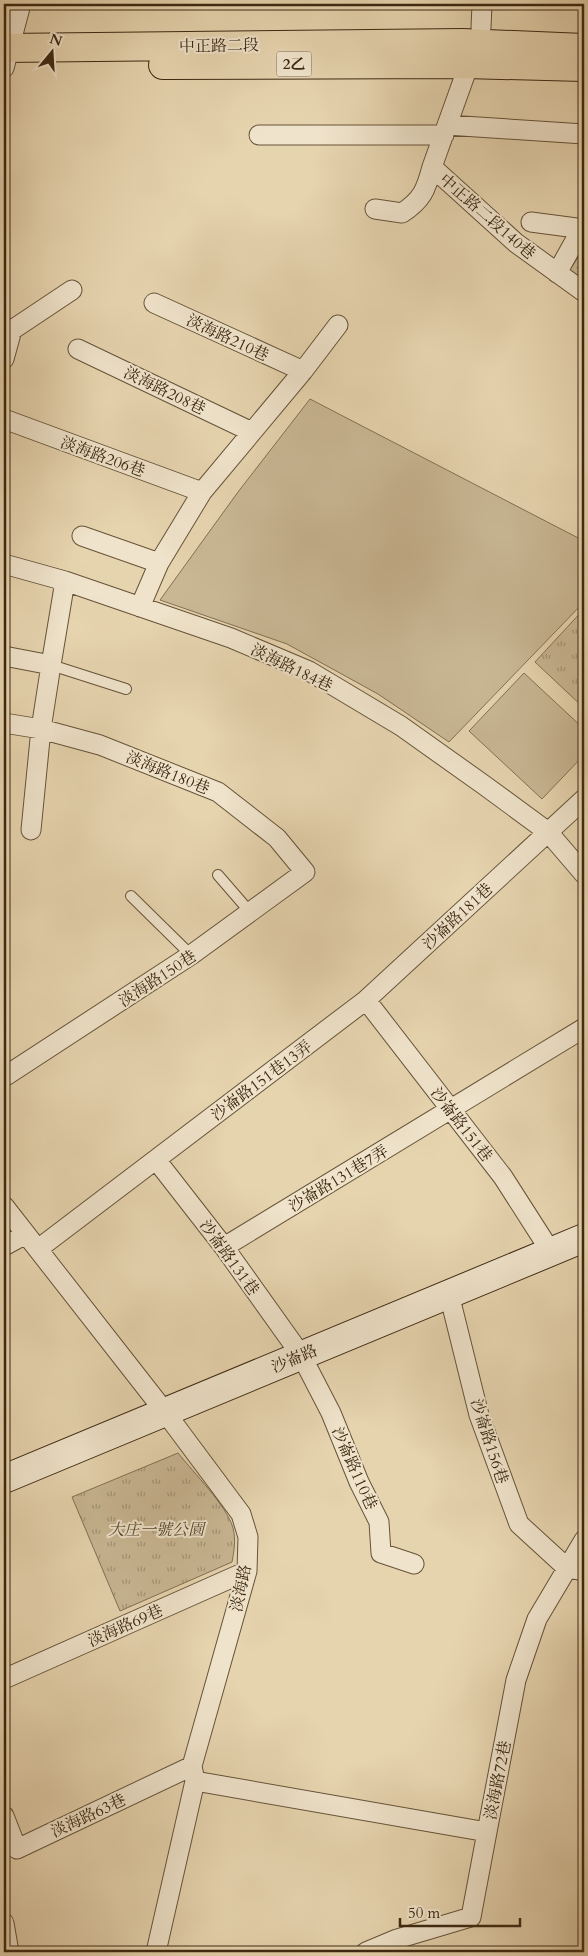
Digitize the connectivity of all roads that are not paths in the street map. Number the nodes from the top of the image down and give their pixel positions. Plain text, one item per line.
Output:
1 (21, 4) edge
2 (482, 4) edge
3 (481, 28) dead end
4 (584, 48) edge
5 (5, 59) edge
6 (465, 64) junction
7 (584, 67) edge
8 (445, 130) junction
9 (584, 134) edge
10 (259, 135) dead end
11 (432, 167) junction
12 (376, 209) dead end
13 (532, 222) dead end
14 (583, 228) edge
15 (557, 273) junction
16 (72, 290) dead end
17 (584, 292) edge
18 (154, 303) dead end
19 (338, 325) dead end
20 (78, 349) dead end
21 (4, 359) edge
22 (303, 371) junction
23 (4, 419) edge
24 (252, 432) junction
25 (202, 492) junction
26 (82, 536) dead end
27 (159, 563) junction
28 (4, 564) edge
29 (65, 581) junction
30 (140, 607) junction
31 (4, 656) edge
32 (50, 665) junction
33 (126, 689) dead end
34 (4, 723) edge
35 (41, 729) junction
36 (584, 799) edge
37 (31, 830) dead end
38 (548, 832) junction
39 (305, 872) joint
40 (584, 874) edge
41 (218, 875) dead end
42 (131, 896) dead end
43 (250, 912) junction
44 (191, 955) junction
45 (366, 1000) junction
46 (584, 1028) edge
47 (4, 1077) edge
48 (452, 1110) junction
49 (156, 1160) junction
50 (4, 1206) edge
51 (584, 1238) edge
52 (32, 1241) junction
53 (4, 1246) edge
54 (224, 1247) junction
55 (551, 1252) junction
56 (449, 1294) junction
57 (301, 1355) junction
58 (165, 1412) junction
59 (4, 1479) edge
60 (584, 1540) edge
61 (414, 1564) dead end
62 (576, 1570) edge
63 (247, 1571) junction
64 (4, 1679) edge
65 (194, 1774) junction
66 (4, 1816) edge
67 (487, 1832) junction
68 (10, 1853) edge
69 (4, 1923) edge
70 (9, 1952) edge
71 (156, 1952) edge
72 (366, 1952) edge

1 - 5 street
2 - 3 street
4 - 5 main road, 中正路二段 / 2乙
5 - 6 main road, 中正路二段 / 2乙
6 - 7 main road, 中正路二段 / 2乙
6 - 8 street, 中正路二段140巷
8 - 9 street
8 - 10 street
8 - 11 street, 中正路二段140巷
11 - 12 street
11 - 15 street, 中正路二段140巷
13 - 14 street
14 - 15 street
15 - 17 street, 中正路二段140巷
16 - 21 street
18 - 22 street, 淡海路210巷
19 - 22 street
20 - 24 street, 淡海路208巷
22 - 24 street
23 - 25 street, 淡海路206巷
24 - 25 street
25 - 27 street
26 - 27 street
27 - 30 street
28 - 29 street, 淡海路184巷
29 - 30 street, 淡海路184巷
29 - 32 street
30 - 38 street, 淡海路184巷
31 - 32 street
32 - 33 lane
32 - 35 street
34 - 35 street, 淡海路180巷
35 - 37 street
35 - 39 street, 淡海路180巷
36 - 38 street, 沙崙路181巷
38 - 40 street
38 - 45 street, 沙崙路181巷
39 - 43 street, 淡海路150巷
41 - 43 lane
42 - 44 lane
43 - 44 street, 淡海路150巷
44 - 47 street, 淡海路150巷
45 - 48 street, 沙崙路151巷
45 - 49 street, 沙崙路151巷13弄
46 - 48 street, 沙崙路131巷7弄
48 - 54 street, 沙崙路131巷7弄
48 - 55 street, 沙崙路151巷
49 - 52 street, 沙崙路151巷13弄
49 - 54 street, 沙崙路131巷
50 - 52 street, 淡海路
51 - 55 street, 沙崙路
52 - 53 street, 沙崙路151巷13弄
52 - 58 street, 淡海路
54 - 57 street, 沙崙路131巷
55 - 56 street, 沙崙路
56 - 57 street, 沙崙路
56 - 62 street, 沙崙路156巷
57 - 58 street, 沙崙路
57 - 61 street, 沙崙路110巷
58 - 59 street, 沙崙路
58 - 63 street, 淡海路
60 - 62 street, 淡海路72巷
62 - 67 street, 淡海路72巷
63 - 64 street, 淡海路69巷
63 - 65 street, 淡海路
65 - 67 street, 淡海路72巷
65 - 68 street, 淡海路63巷
65 - 71 street, 淡海路
66 - 68 street, 淡海路63巷
67 - 72 street
69 - 70 street

